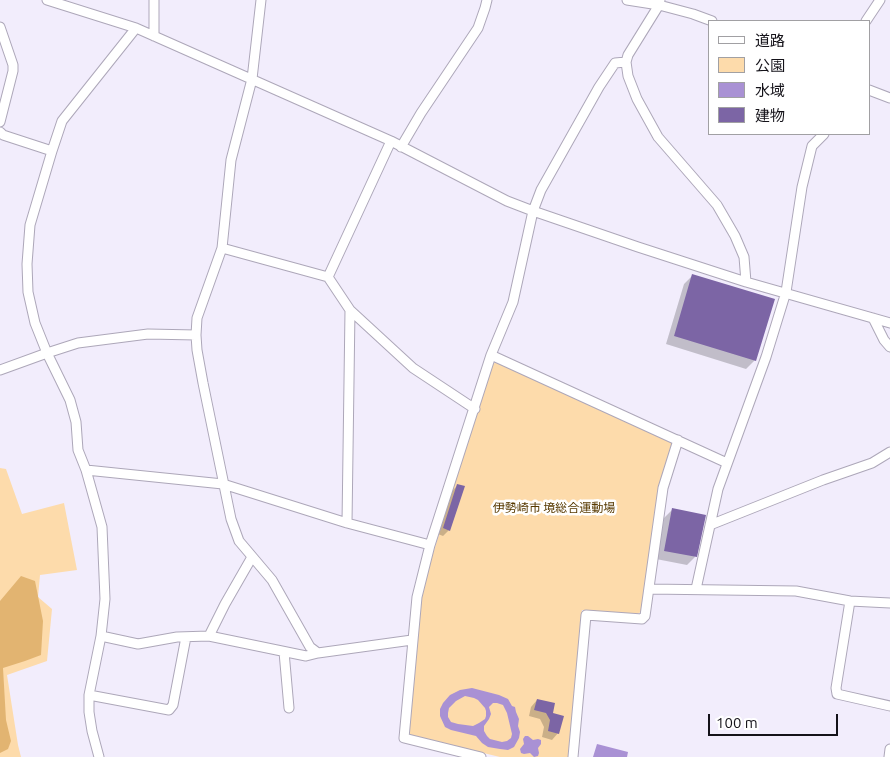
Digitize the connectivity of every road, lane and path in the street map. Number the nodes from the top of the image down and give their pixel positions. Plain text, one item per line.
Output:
1 (47, 0) edge
2 (154, 0) edge
3 (261, 0) edge
4 (487, 0) edge
5 (627, 0) edge
6 (880, 0) edge
7 (660, 2) edge
8 (709, 20) edge
9 (867, 20) edge
10 (0, 27) edge
11 (136, 28) junction
12 (154, 36) junction
13 (626, 62) junction
14 (252, 80) junction
15 (870, 90) edge
16 (890, 98) edge
17 (0, 122) edge
18 (0, 132) edge
19 (823, 135) edge
20 (391, 141) junction
21 (402, 147) junction
22 (52, 152) junction
23 (533, 211) junction
24 (222, 248) junction
25 (328, 277) junction
26 (746, 282) junction
27 (786, 292) junction
28 (350, 310) junction
29 (873, 318) junction
30 (890, 323) edge
31 (196, 335) junction
32 (890, 347) edge
33 (47, 353) junction
34 (492, 355) junction
35 (0, 370) edge
36 (475, 409) junction
37 (678, 440) junction
38 (890, 452) edge
39 (727, 463) junction
40 (86, 470) junction
41 (223, 484) junction
42 (347, 523) junction
43 (710, 525) junction
44 (430, 545) junction
45 (252, 557) junction
46 (649, 589) junction
47 (696, 589) junction
48 (850, 601) junction
49 (890, 603) edge
50 (101, 636) junction
51 (186, 636) junction
52 (209, 636) junction
53 (412, 640) junction
54 (284, 652) junction
55 (318, 653) junction
56 (89, 695) junction
57 (890, 706) edge
58 (289, 708) dead end
59 (890, 749) edge
60 (99, 757) edge
61 (481, 757) edge
62 (574, 757) edge
63 (888, 757) edge

1 - 11 street
2 - 12 street
3 - 14 street
4 - 21 street
5 - 7 street
6 - 9 street
7 - 8 street
7 - 13 street
10 - 17 street
11 - 12 street
11 - 22 street
12 - 14 street
13 - 23 street
13 - 26 street
14 - 20 street
14 - 24 street
15 - 16 street
18 - 22 street
19 - 27 street
20 - 21 street
20 - 25 street
21 - 23 street
22 - 33 street
23 - 26 street
23 - 34 street
24 - 25 street
24 - 31 street
25 - 28 street
26 - 27 street
27 - 29 street
27 - 39 street
28 - 36 street
28 - 42 street
29 - 30 street
29 - 32 street
31 - 33 street
31 - 41 street
33 - 35 street
33 - 40 street
34 - 36 street
34 - 37 street
36 - 44 street
37 - 39 street
37 - 46 street
38 - 43 street
39 - 43 street
40 - 41 street
40 - 50 street
41 - 42 street
41 - 45 street
42 - 44 street
43 - 47 street
44 - 53 street
45 - 52 street
45 - 55 street
46 - 47 street
46 - 62 street
47 - 48 street
48 - 49 street
48 - 57 street
50 - 51 street
50 - 56 street
51 - 52 street
51 - 56 street
52 - 54 street
53 - 55 street
53 - 61 street
54 - 55 street
54 - 58 street
56 - 60 street
59 - 63 street

